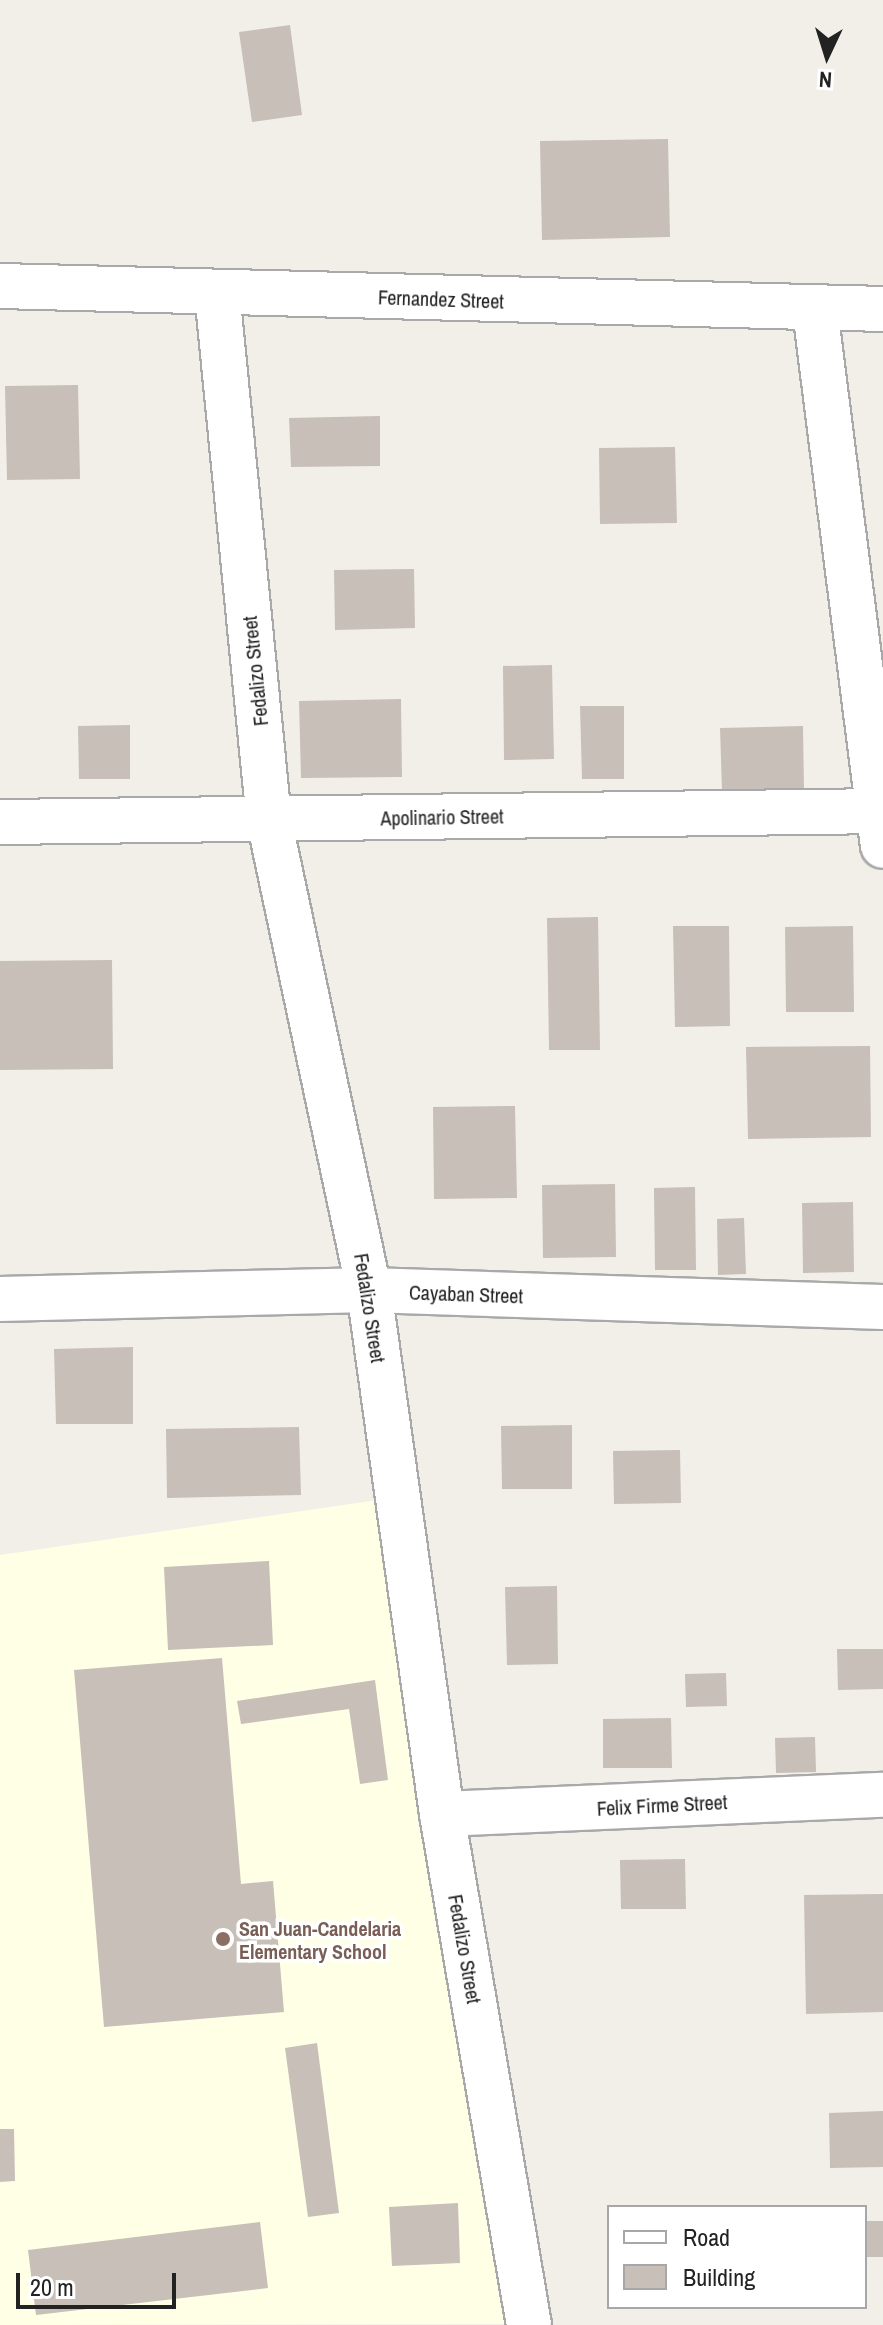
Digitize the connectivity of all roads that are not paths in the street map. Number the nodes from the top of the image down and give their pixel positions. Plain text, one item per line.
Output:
1 (0, 286) edge
2 (217, 292) junction
3 (883, 309) edge
4 (815, 310) junction
5 (269, 820) junction
6 (0, 822) edge
7 (882, 822) edge
8 (369, 1290) junction
9 (0, 1299) edge
10 (883, 1307) edge
11 (883, 1795) edge
12 (442, 1814) junction
13 (529, 2325) edge

1 - 2 street, Fernandez Street
2 - 4 street, Fernandez Street
2 - 5 street, Fedalizo Street
3 - 4 street, Fernandez Street
4 - 7 street
5 - 6 street, Apolinario Street
5 - 7 street, Apolinario Street
5 - 8 street, Fedalizo Street
8 - 9 street, Cayaban Street
8 - 10 street, Cayaban Street
8 - 12 street, Fedalizo Street
11 - 12 street, Felix Firme Street
12 - 13 street, Fedalizo Street

